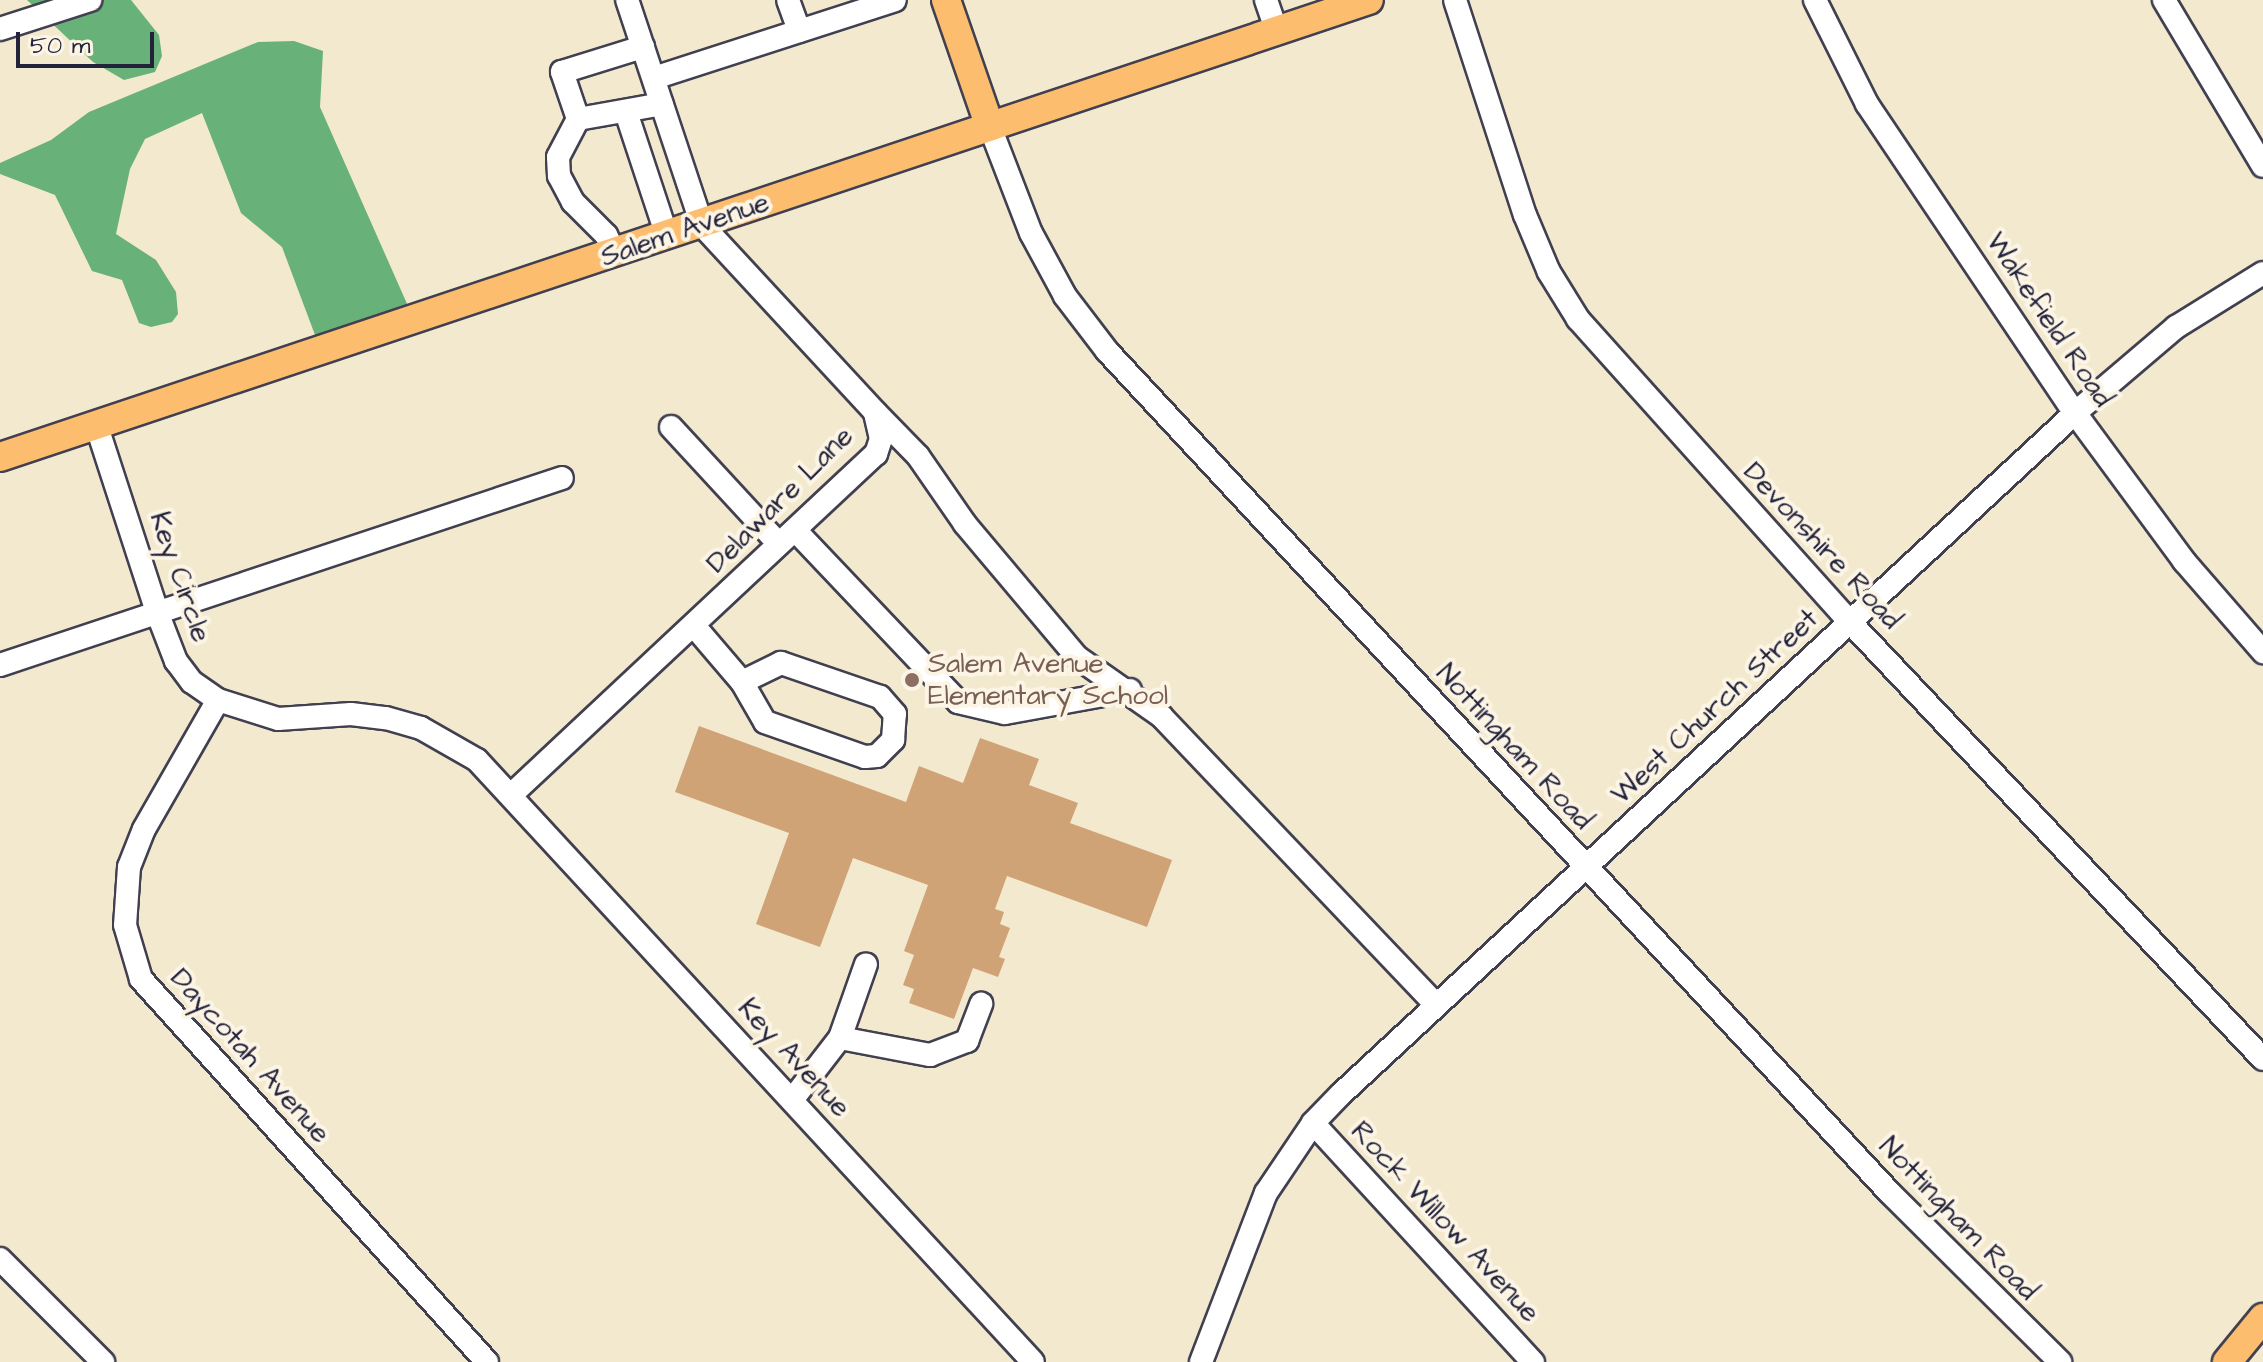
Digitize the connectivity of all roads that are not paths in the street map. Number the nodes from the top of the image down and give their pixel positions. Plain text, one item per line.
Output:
1 (90, 0) edge
2 (627, 0) edge
3 (788, 0) edge
4 (895, 0) edge
5 (946, 0) edge
6 (1266, 0) edge
7 (1369, 0) edge
8 (1455, 0) edge
9 (1815, 0) edge
10 (2164, 0) edge
11 (0, 29) edge
12 (799, 31) junction
13 (1277, 32) junction
14 (643, 47) junction
15 (654, 78) junction
16 (662, 104) junction
17 (626, 112) junction
18 (578, 119) junction
19 (990, 127) junction
20 (2263, 166) edge
21 (702, 225) junction
22 (667, 236) junction
23 (615, 254) junction
24 (2263, 273) edge
25 (875, 412) junction
26 (2075, 413) junction
27 (97, 427) junction
28 (671, 427) dead end
29 (0, 457) edge
30 (562, 478) dead end
31 (787, 537) junction
32 (157, 612) junction
33 (1850, 622) junction
34 (695, 627) junction
35 (2263, 652) edge
36 (0, 665) edge
37 (742, 682) junction
38 (1130, 690) junction
39 (218, 700) junction
40 (511, 795) junction
41 (1584, 868) junction
42 (866, 964) dead end
43 (981, 1004) dead end
44 (1436, 1005) junction
45 (840, 1038) junction
46 (2263, 1059) edge
47 (792, 1100) junction
48 (1313, 1123) junction
49 (0, 1259) edge
50 (2263, 1318) edge
51 (103, 1362) edge
52 (487, 1362) edge
53 (1033, 1362) edge
54 (1201, 1362) edge
55 (1533, 1362) edge
56 (2060, 1362) edge
57 (2227, 1362) edge

1 - 11 street
2 - 14 street
3 - 12 street
4 - 12 street
5 - 19 main road
6 - 13 street
7 - 13 main road, Salem Avenue
8 - 33 street, Devonshire Road
9 - 26 street, Wakefield Road
10 - 20 street
12 - 15 street
13 - 19 main road, Salem Avenue
14 - 15 street
14 - 18 street
15 - 16 street
16 - 17 street
16 - 21 street
17 - 18 street
17 - 22 street
18 - 23 street
19 - 21 main road, Salem Avenue
19 - 41 street, Nottingham Road
21 - 22 main road, Salem Avenue
21 - 25 street, Delaware Lane
22 - 23 main road, Salem Avenue
23 - 27 main road, Salem Avenue
24 - 26 street, West Church Street
25 - 31 street, Delaware Lane
25 - 38 street
26 - 33 street, West Church Street
26 - 35 street, Wakefield Road
27 - 29 main road, Salem Avenue
27 - 32 street, Key Circle
28 - 31 street
30 - 32 street
31 - 34 street, Delaware Lane
31 - 38 street
32 - 36 street
32 - 39 street, Key Circle
33 - 41 street, West Church Street
33 - 46 street, Devonshire Road
34 - 37 street
34 - 40 street, Delaware Lane
37 - 37 street
38 - 44 street
39 - 40 street, Key Circle
39 - 52 street, Daycotah Avenue
40 - 47 street, Key Avenue
41 - 44 street, West Church Street
41 - 56 street, Nottingham Road
42 - 45 street
43 - 45 street
44 - 48 street, West Church Street
45 - 47 street
47 - 53 street, Key Avenue
48 - 54 street, West Church Street
48 - 55 street, Rock Willow Avenue
49 - 51 street
50 - 57 main road

